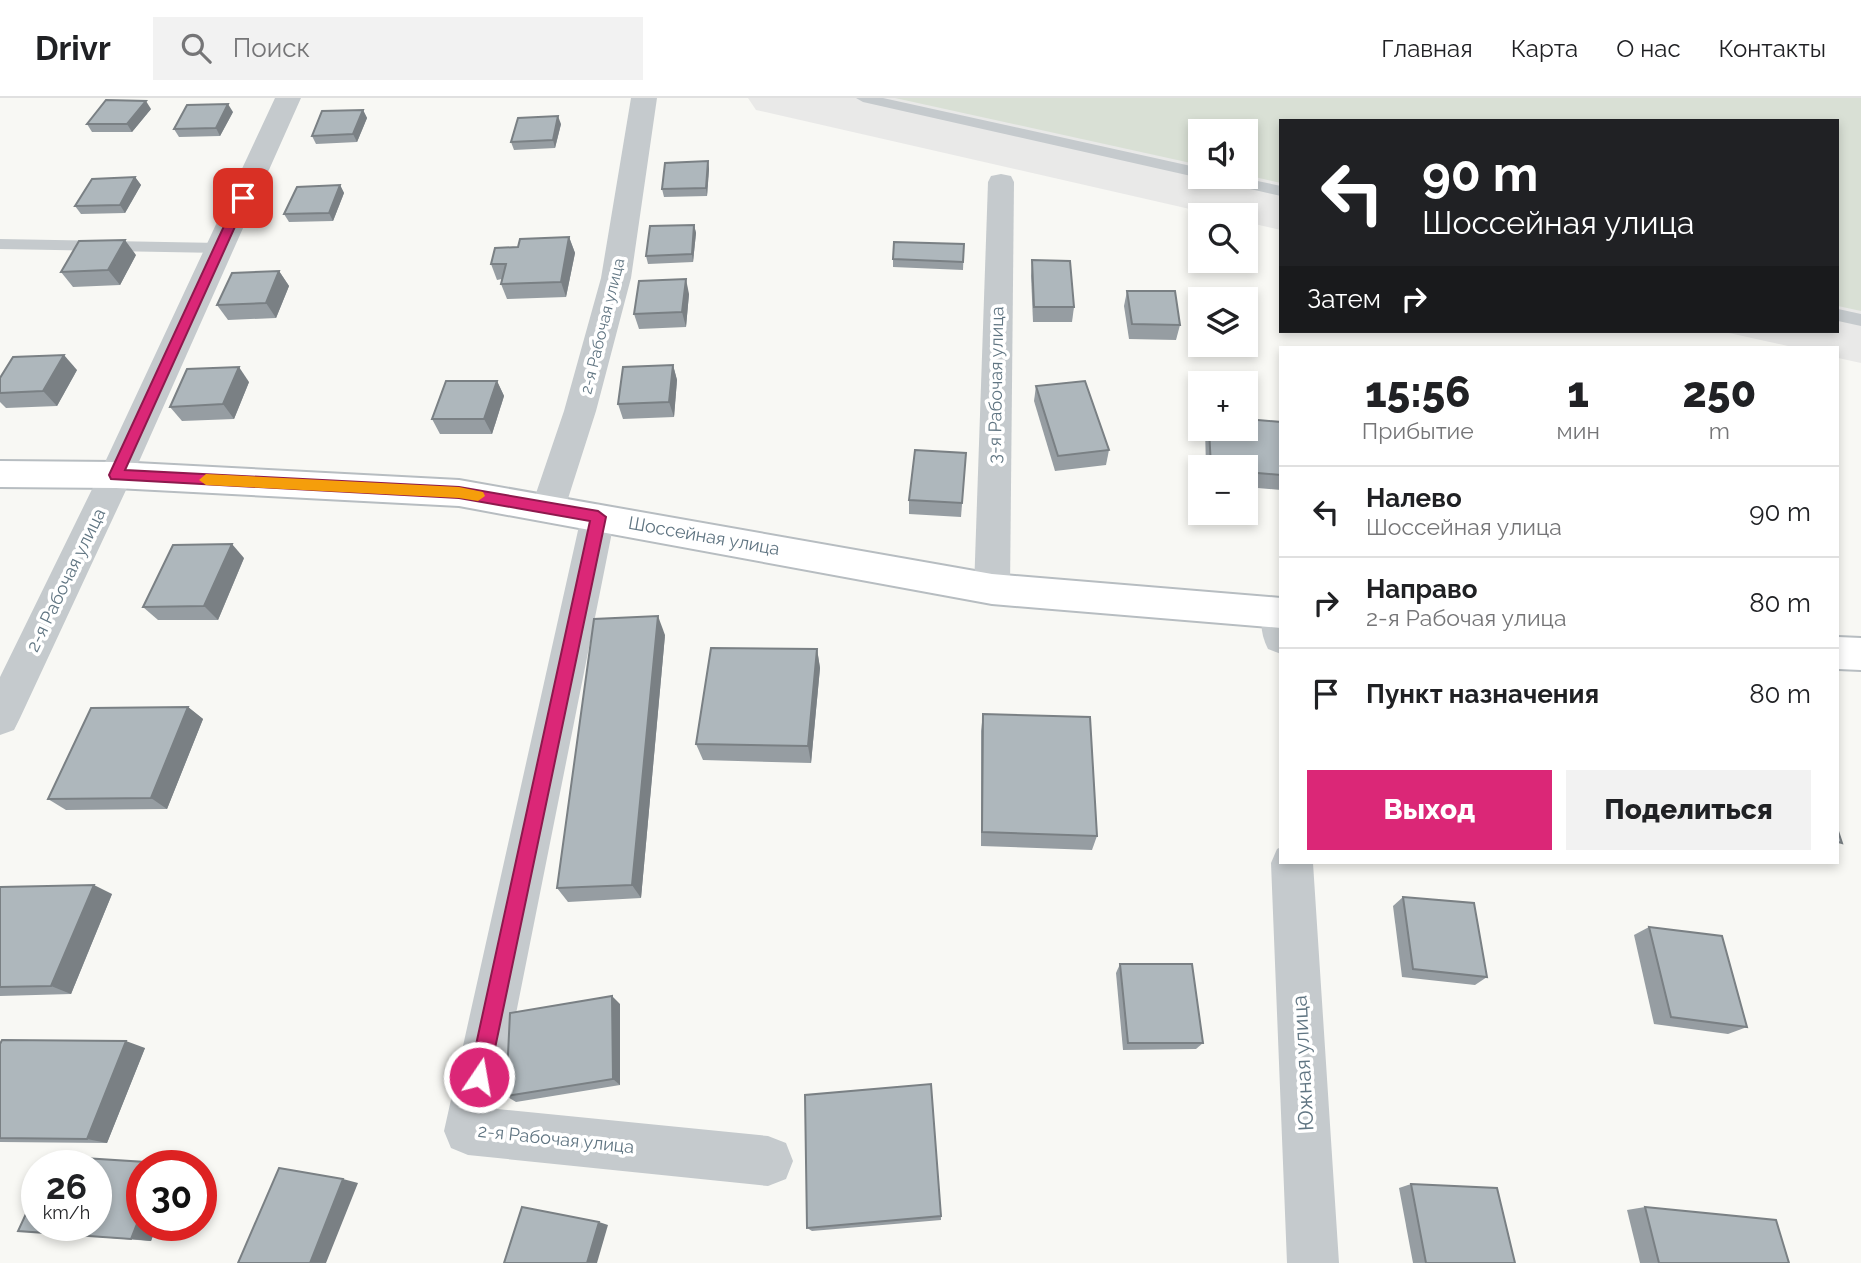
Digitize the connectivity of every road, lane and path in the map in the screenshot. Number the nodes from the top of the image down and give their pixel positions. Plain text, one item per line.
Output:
1 (288, 98) edge
2 (644, 98) edge
3 (863, 98) edge
4 (1188, 170) edge
5 (1001, 182) dead end
6 (1258, 186) edge
7 (1279, 191) edge
8 (0, 244) edge
9 (220, 248) junction
10 (1839, 314) edge
11 (1861, 320) edge
12 (0, 474) edge
13 (116, 475) junction
14 (548, 508) junction
15 (598, 517) junction
16 (992, 589) junction
17 (1279, 621) edge
18 (1839, 653) edge
19 (1861, 654) edge
20 (0, 718) edge
21 (1293, 864) edge
22 (768, 1161) dead end
23 (1313, 1263) edge

1 - 9 street, 2-я Рабочая улица
2 - 14 street, 2-я Рабочая улица
3 - 4 lane
5 - 16 street, 3-я Рабочая улица
6 - 7 lane
8 - 9 lane
9 - 13 street, 2-я Рабочая улица
10 - 11 lane
12 - 13 street, Шоссейная улица
13 - 14 street, Шоссейная улица
13 - 20 street, 2-я Рабочая улица
14 - 15 street, Шоссейная улица
15 - 16 street, Шоссейная улица
15 - 22 street, 2-я Рабочая улица
16 - 17 street, Шоссейная улица
18 - 19 street
21 - 23 street, Южная улица

